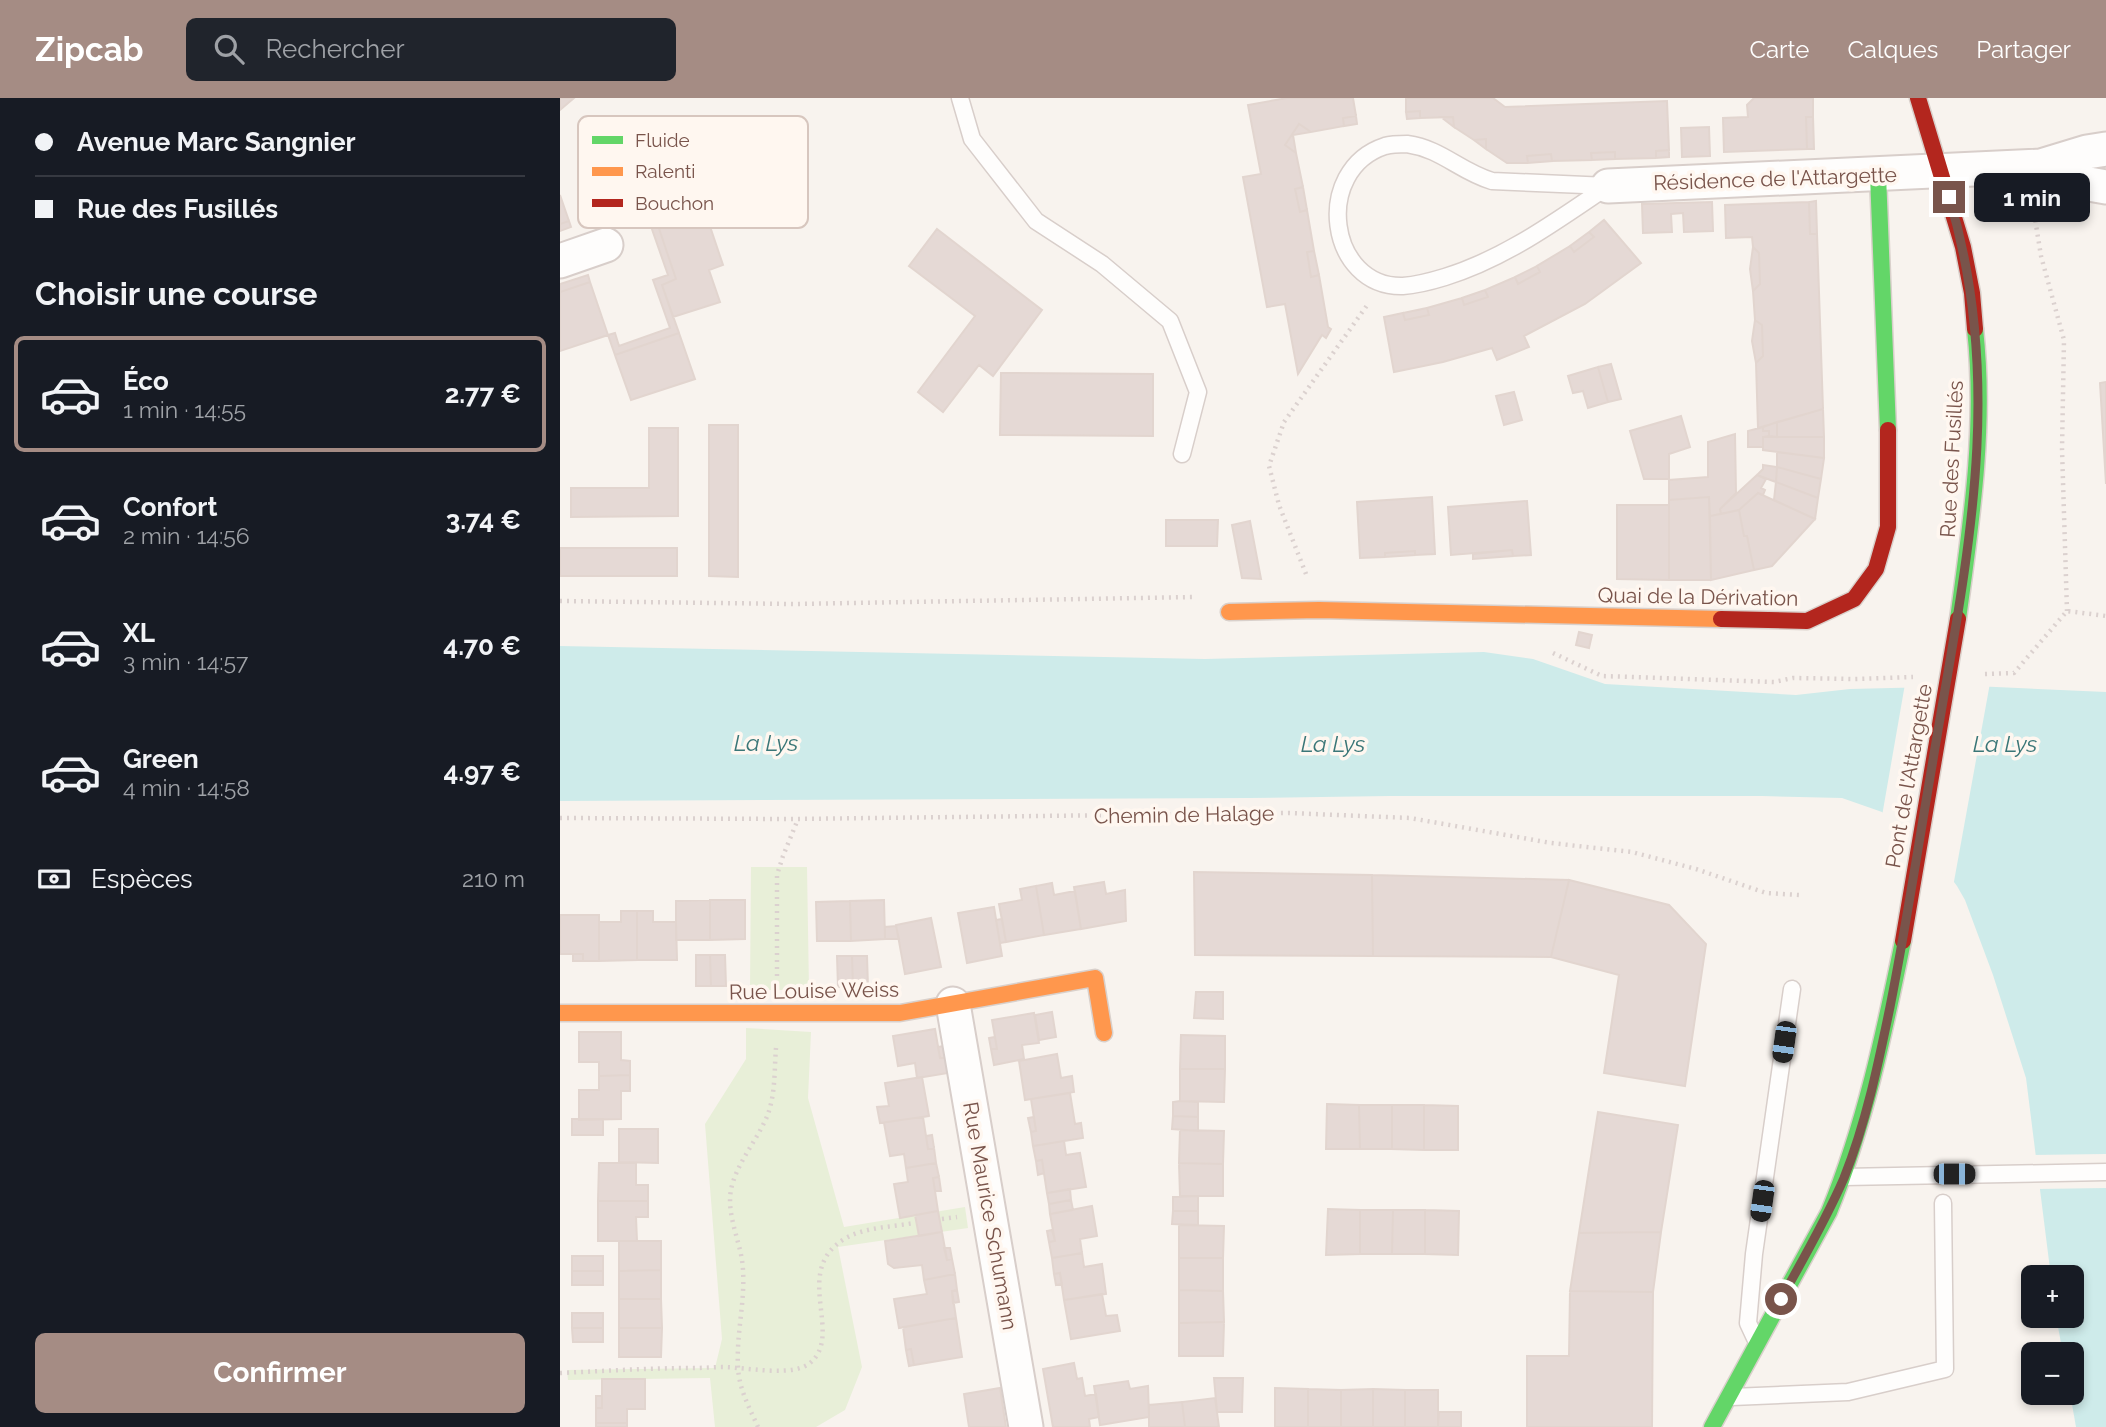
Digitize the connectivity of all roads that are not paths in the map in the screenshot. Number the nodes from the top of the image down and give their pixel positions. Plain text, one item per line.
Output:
1 (960, 98) edge
2 (1918, 98) edge
3 (2106, 149) edge
4 (2034, 167) junction
5 (1941, 172) junction
6 (1878, 175) junction
7 (1608, 186) junction
8 (2106, 187) edge
9 (607, 245) dead end
10 (560, 261) edge
11 (1182, 454) dead end
12 (1229, 611) road end
13 (1958, 619) joint
14 (1792, 989) dead end
15 (953, 1004) junction
16 (560, 1013) edge
17 (1104, 1033) dead end
18 (2106, 1172) edge
19 (1844, 1177) junction
20 (1944, 1203) dead end
21 (1758, 1343) junction
22 (1727, 1398) junction
23 (1026, 1427) edge
24 (1712, 1427) edge

1 - 11 lane
2 - 5 street, Rue des Fusillés
3 - 4 street
4 - 5 street, Résidence de l'Attargette
4 - 8 street
5 - 6 street, Résidence de l'Attargette
5 - 13 street, Rue des Fusillés
6 - 7 street, Résidence de l'Attargette
6 - 12 street, Quai de la Dérivation
7 - 7 lane, Résidence de l'Attargette
9 - 10 street
13 - 19 street, Pont de l'Attargette, bridge
14 - 21 lane
15 - 16 street, Rue Louise Weiss
15 - 17 street, Rue Louise Weiss
15 - 23 street, Rue Maurice Schumann
18 - 19 lane
19 - 21 street, Pont de l'Attargette
20 - 22 lane
21 - 22 street, Pont de l'Attargette
22 - 24 street, Pont de l'Attargette

